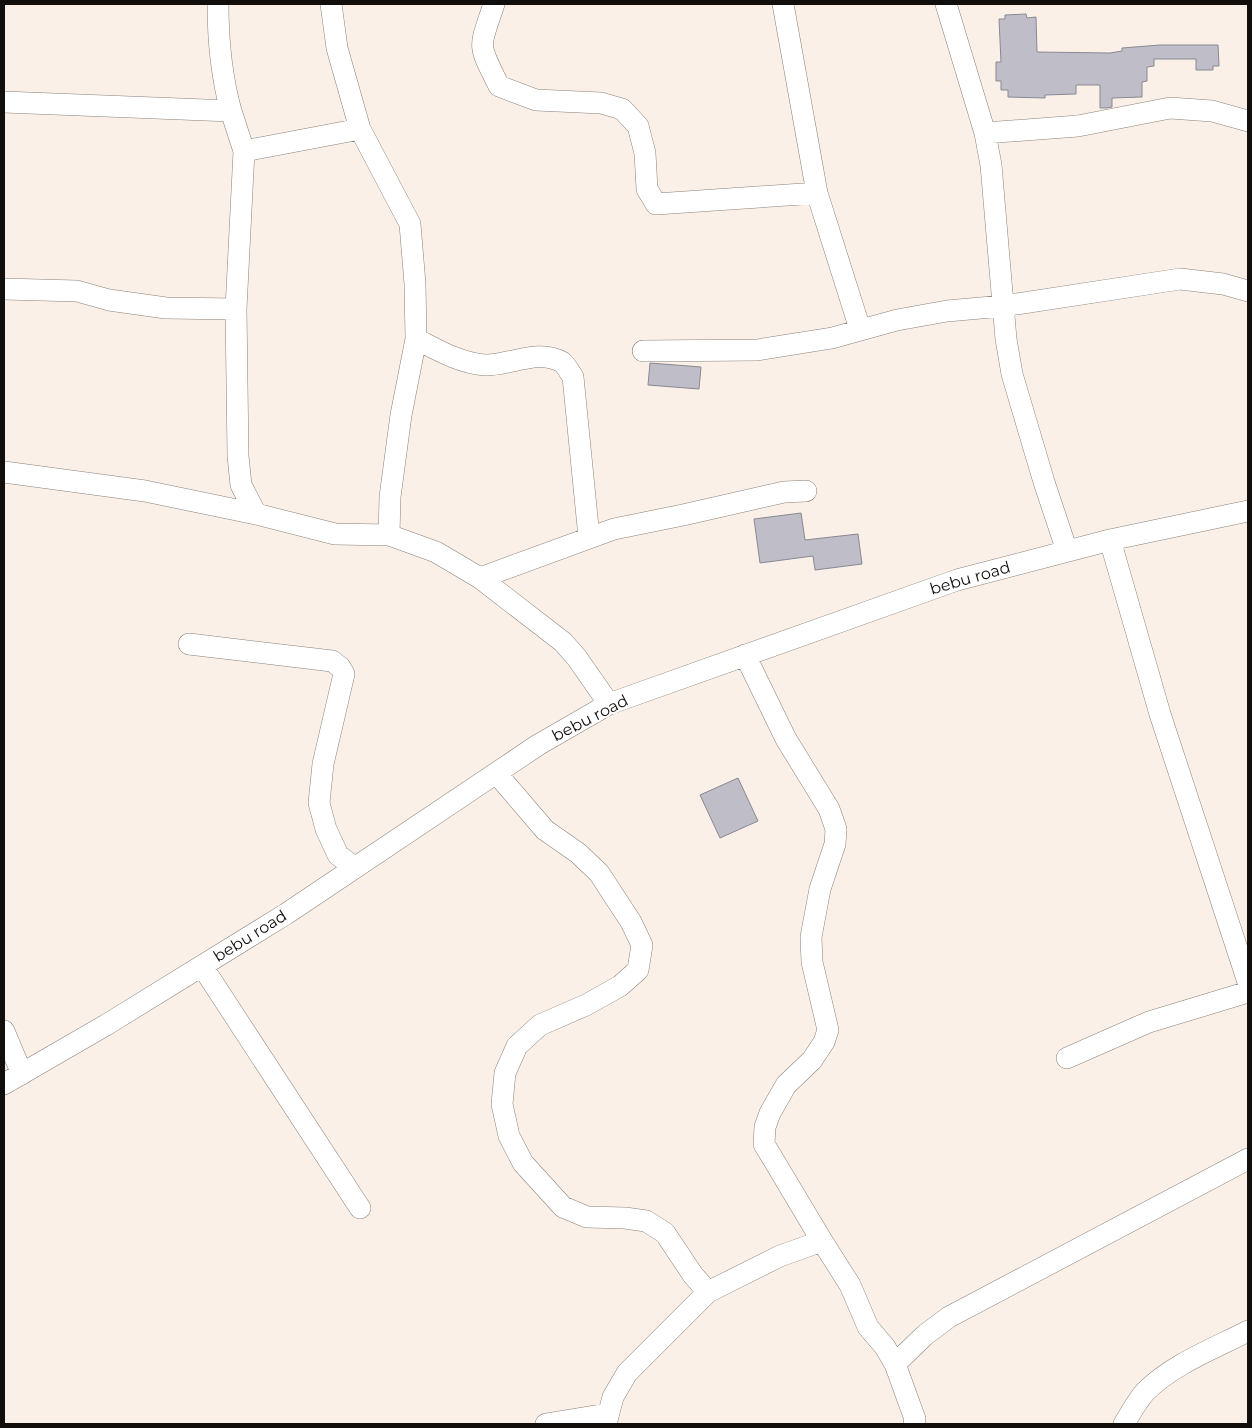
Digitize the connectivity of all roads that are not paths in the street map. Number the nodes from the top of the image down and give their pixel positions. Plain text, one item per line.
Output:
1 (218, 4) edge
2 (332, 4) edge
3 (494, 4) edge
4 (782, 4) edge
5 (946, 4) edge
6 (4, 102) edge
7 (231, 111) junction
8 (1248, 120) edge
9 (360, 129) junction
10 (985, 133) junction
11 (244, 151) junction
12 (817, 193) junction
13 (4, 289) edge
14 (1248, 291) edge
15 (1003, 306) junction
16 (236, 309) junction
17 (860, 329) junction
18 (416, 339) junction
19 (643, 351) dead end
20 (4, 472) edge
21 (806, 491) dead end
22 (1248, 511) edge
23 (256, 514) junction
24 (390, 535) junction
25 (589, 537) junction
26 (1110, 540) junction
27 (1067, 551) junction
28 (480, 578) junction
29 (189, 644) dead end
30 (745, 655) junction
31 (609, 704) junction
32 (497, 774) junction
33 (354, 867) junction
34 (202, 966) junction
35 (1248, 982) edge
36 (1248, 992) edge
37 (4, 1031) edge
38 (1067, 1058) dead end
39 (13, 1079) edge
40 (1248, 1159) edge
41 (360, 1208) dead end
42 (822, 1242) junction
43 (708, 1292) junction
44 (1248, 1331) edge
45 (895, 1364) junction
46 (606, 1419) edge
47 (546, 1424) edge
48 (914, 1424) edge
49 (1124, 1424) edge

1 - 7 street
2 - 9 street
3 - 12 street
4 - 12 street
5 - 10 street
6 - 7 street
7 - 11 street
8 - 10 street
9 - 11 street
9 - 18 street
10 - 15 street
11 - 16 street
12 - 17 street
13 - 16 street
14 - 15 street
15 - 17 street
15 - 27 street
16 - 23 street
17 - 19 street
18 - 24 street
18 - 25 street
20 - 23 street
21 - 25 street
22 - 26 street, bebu road
23 - 24 street
24 - 28 street
25 - 28 street
26 - 27 street, bebu road
26 - 35 street
27 - 30 street, bebu road
28 - 31 street
29 - 33 street
30 - 31 street, bebu road
30 - 42 street
31 - 32 street, bebu road
32 - 33 street, bebu road
32 - 43 street
33 - 34 street, bebu road
34 - 39 street, bebu road
34 - 41 street
36 - 38 street
37 - 39 street
40 - 45 street
42 - 43 street
42 - 45 street
43 - 46 street
44 - 49 street
45 - 48 street
46 - 47 street

